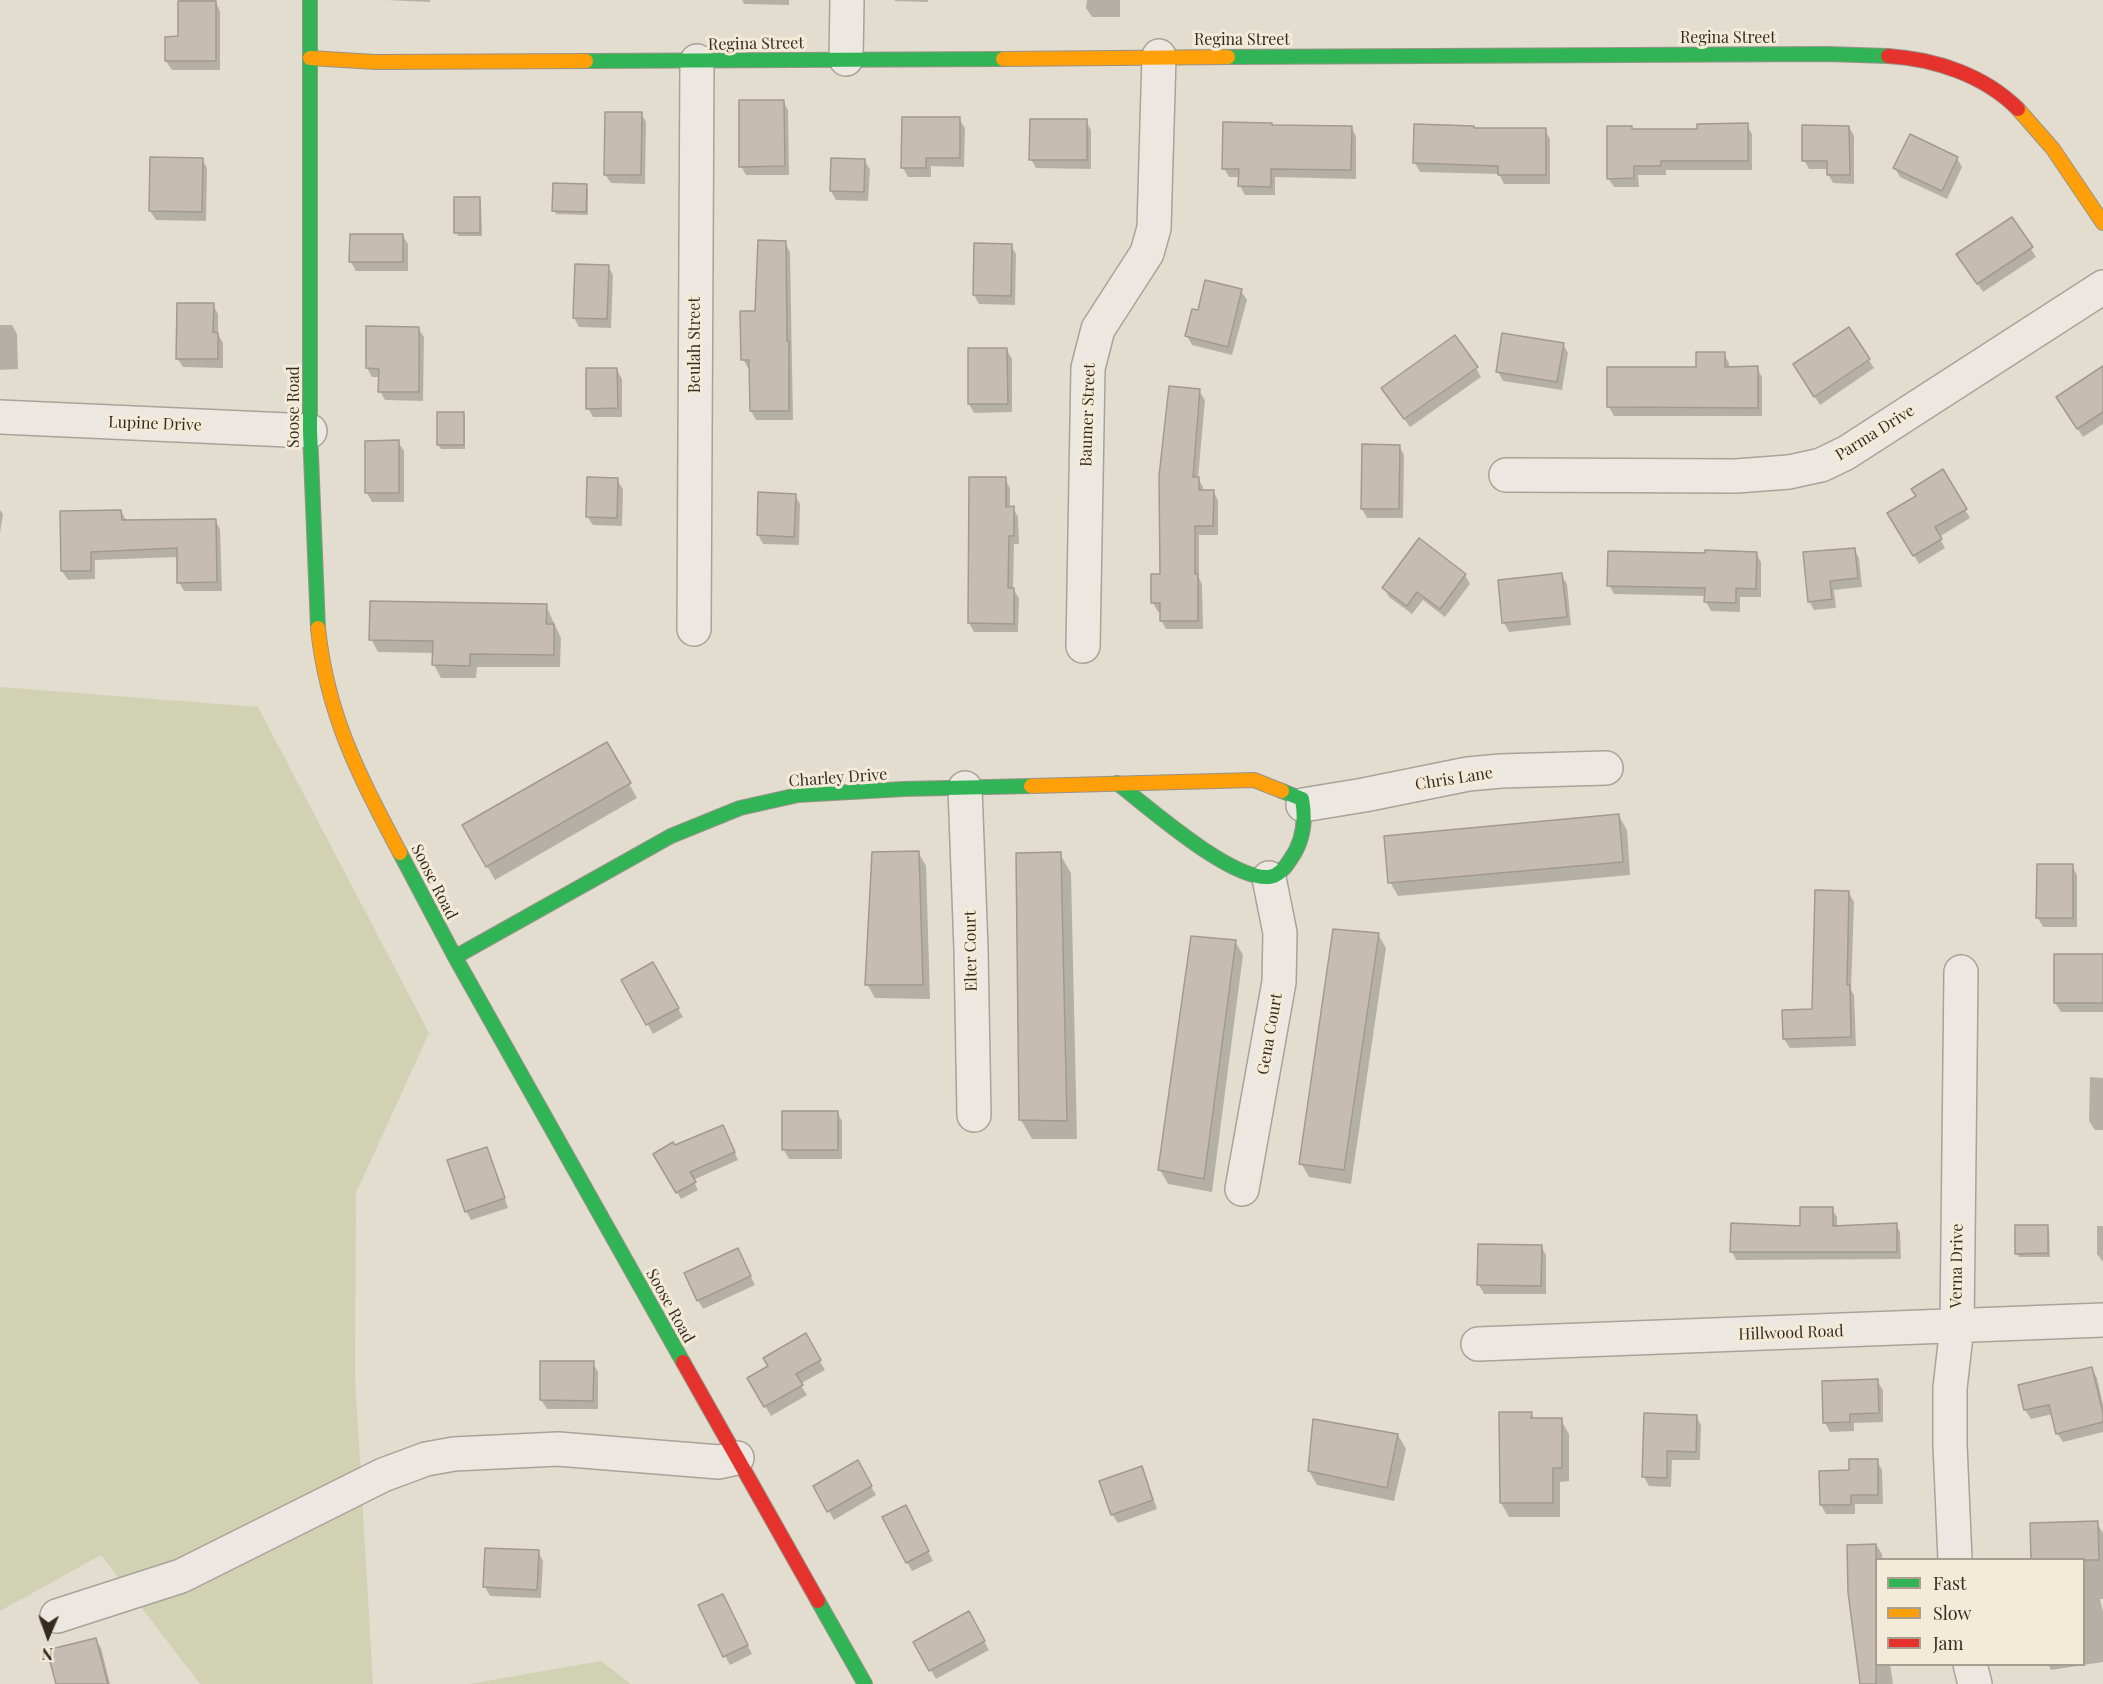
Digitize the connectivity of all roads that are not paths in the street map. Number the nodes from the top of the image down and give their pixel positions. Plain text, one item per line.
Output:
1 (310, 0) edge
2 (847, 0) edge
3 (1159, 56) junction
4 (310, 58) junction
5 (846, 59) junction
6 (697, 61) junction
7 (2103, 223) edge
8 (2103, 287) edge
9 (0, 417) edge
10 (310, 431) junction
11 (1506, 476) dead end
12 (694, 629) dead end
13 (1083, 646) dead end
14 (1606, 768) dead end
15 (1118, 783) junction
16 (965, 788) junction
17 (1303, 805) junction
18 (1269, 878) junction
19 (455, 957) junction
20 (1961, 972) dead end
21 (974, 1115) dead end
22 (1242, 1189) dead end
23 (2103, 1320) edge
24 (1957, 1327) junction
25 (1478, 1344) dead end
26 (737, 1458) junction
27 (1955, 1558) edge
28 (57, 1616) dead end
29 (1970, 1666) edge
30 (865, 1684) edge
31 (1975, 1684) edge

1 - 4 street, Soose Road
2 - 5 street
3 - 5 street, Regina Street
3 - 7 street, Regina Street
3 - 13 street, Baumer Street
4 - 6 street, Regina Street
4 - 10 street, Soose Road
5 - 6 street, Regina Street
6 - 12 street, Beulah Street
8 - 11 street, Parma Drive
9 - 10 street, Lupine Drive
10 - 19 street, Soose Road
14 - 17 street, Chris Lane
15 - 16 street, Charley Drive
15 - 17 street, Charley Drive
15 - 18 street
16 - 19 street, Charley Drive
16 - 21 street, Elter Court
17 - 18 street
18 - 22 street, Gena Court
19 - 26 street, Soose Road
20 - 24 street, Verna Drive
23 - 24 street, Hillwood Road
24 - 25 street, Hillwood Road
24 - 27 street, Verna Drive
26 - 28 street
26 - 30 street, Soose Road
29 - 31 street

